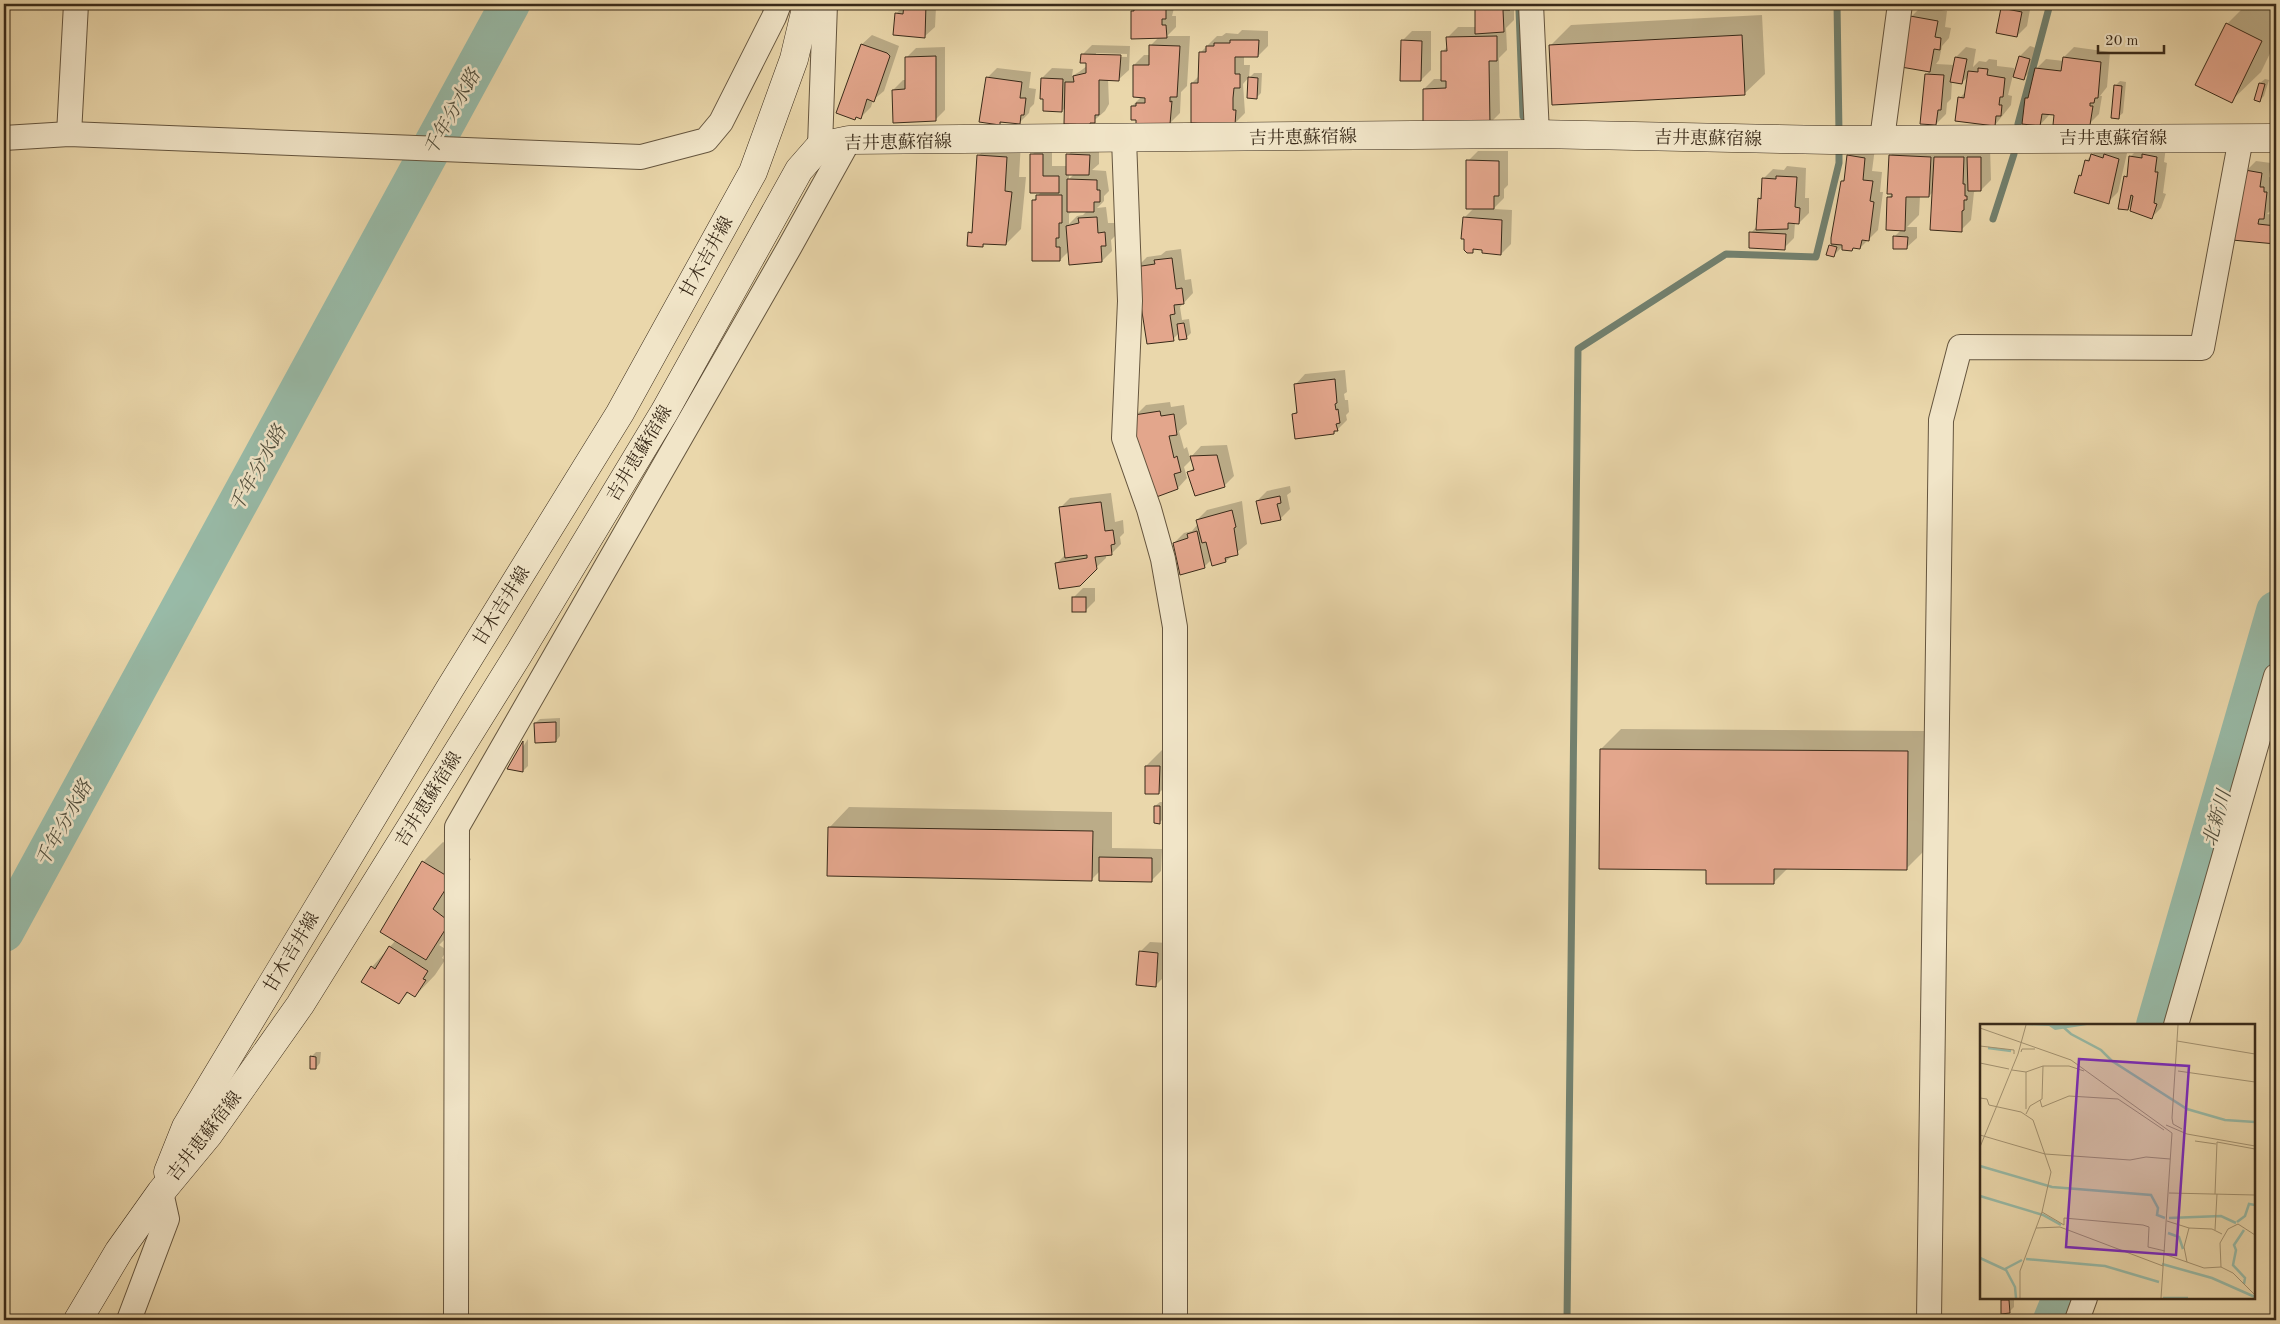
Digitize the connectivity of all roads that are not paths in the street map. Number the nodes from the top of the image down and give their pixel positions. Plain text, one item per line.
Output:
1 (76, 4) edge
2 (779, 4) edge
3 (807, 4) edge
4 (825, 4) edge
5 (1531, 4) edge
6 (1900, 4) edge
7 (68, 134) junction
8 (1537, 134) junction
9 (4, 138) edge
10 (2241, 138) junction
11 (2276, 138) edge
12 (1124, 139) junction
13 (1882, 139) junction
14 (849, 140) junction
15 (820, 146) junction
16 (2276, 676) edge
17 (2176, 1024) edge
18 (160, 1192) junction
19 (2085, 1299) edge
20 (78, 1320) edge
21 (128, 1320) edge
22 (456, 1320) edge
23 (1174, 1320) edge
24 (1929, 1320) edge
25 (2077, 1320) edge

1 - 7 street
2 - 7 street
3 - 18 main road, 甘木吉井線
4 - 15 street
5 - 8 street
6 - 13 street
7 - 9 street
8 - 12 main road, 吉井恵蘇宿線
8 - 13 main road, 吉井恵蘇宿線
10 - 11 main road, 吉井恵蘇宿線
10 - 13 main road, 吉井恵蘇宿線
10 - 24 street
12 - 14 main road, 吉井恵蘇宿線
12 - 23 street
14 - 15 main road, 吉井恵蘇宿線
14 - 22 street
15 - 18 main road, 吉井恵蘇宿線
16 - 17 street
18 - 20 main road, 吉井恵蘇宿線
18 - 21 street
19 - 25 street

